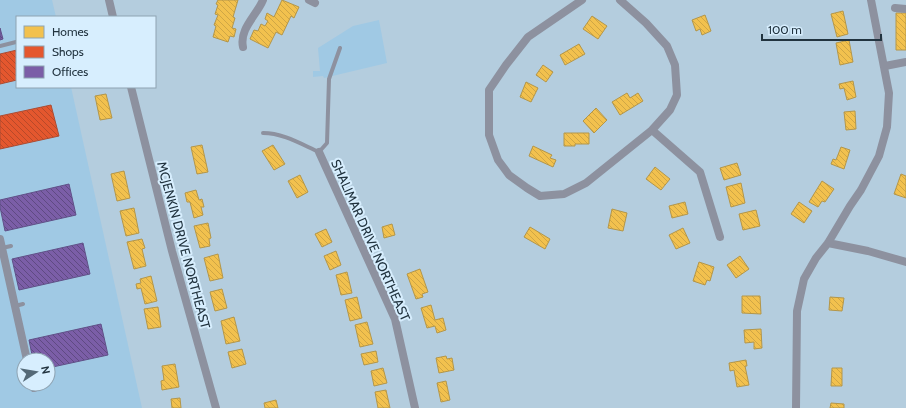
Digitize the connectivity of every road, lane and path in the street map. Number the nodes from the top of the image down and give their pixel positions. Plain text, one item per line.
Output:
1 (109, 0) edge
2 (263, 0) edge
3 (582, 0) edge
4 (620, 0) edge
5 (871, 0) edge
6 (895, 8) dead end
7 (906, 9) edge
8 (113, 16) edge
9 (16, 42) dead end
10 (0, 46) edge
11 (242, 47) dead end
12 (340, 48) dead end
13 (906, 62) edge
14 (884, 66) junction
15 (131, 88) edge
16 (652, 130) junction
17 (263, 133) dead end
18 (319, 152) junction
19 (720, 237) dead end
20 (828, 243) junction
21 (1, 244) edge
22 (11, 246) dead end
23 (906, 262) edge
24 (26, 352) edge
25 (216, 408) edge
26 (415, 408) edge
27 (796, 408) edge

1 - 8 street
2 - 11 street
3 - 16 street
4 - 16 street
5 - 14 street
6 - 7 street
9 - 10 lane
12 - 18 lane
13 - 14 street
14 - 20 street
15 - 25 street, MCJENKIN DRIVE NORTHEAST
16 - 19 street
17 - 18 lane
18 - 26 street, SHALIMAR DRIVE NORTHEAST
20 - 23 street
20 - 27 street
21 - 22 lane
21 - 24 street

